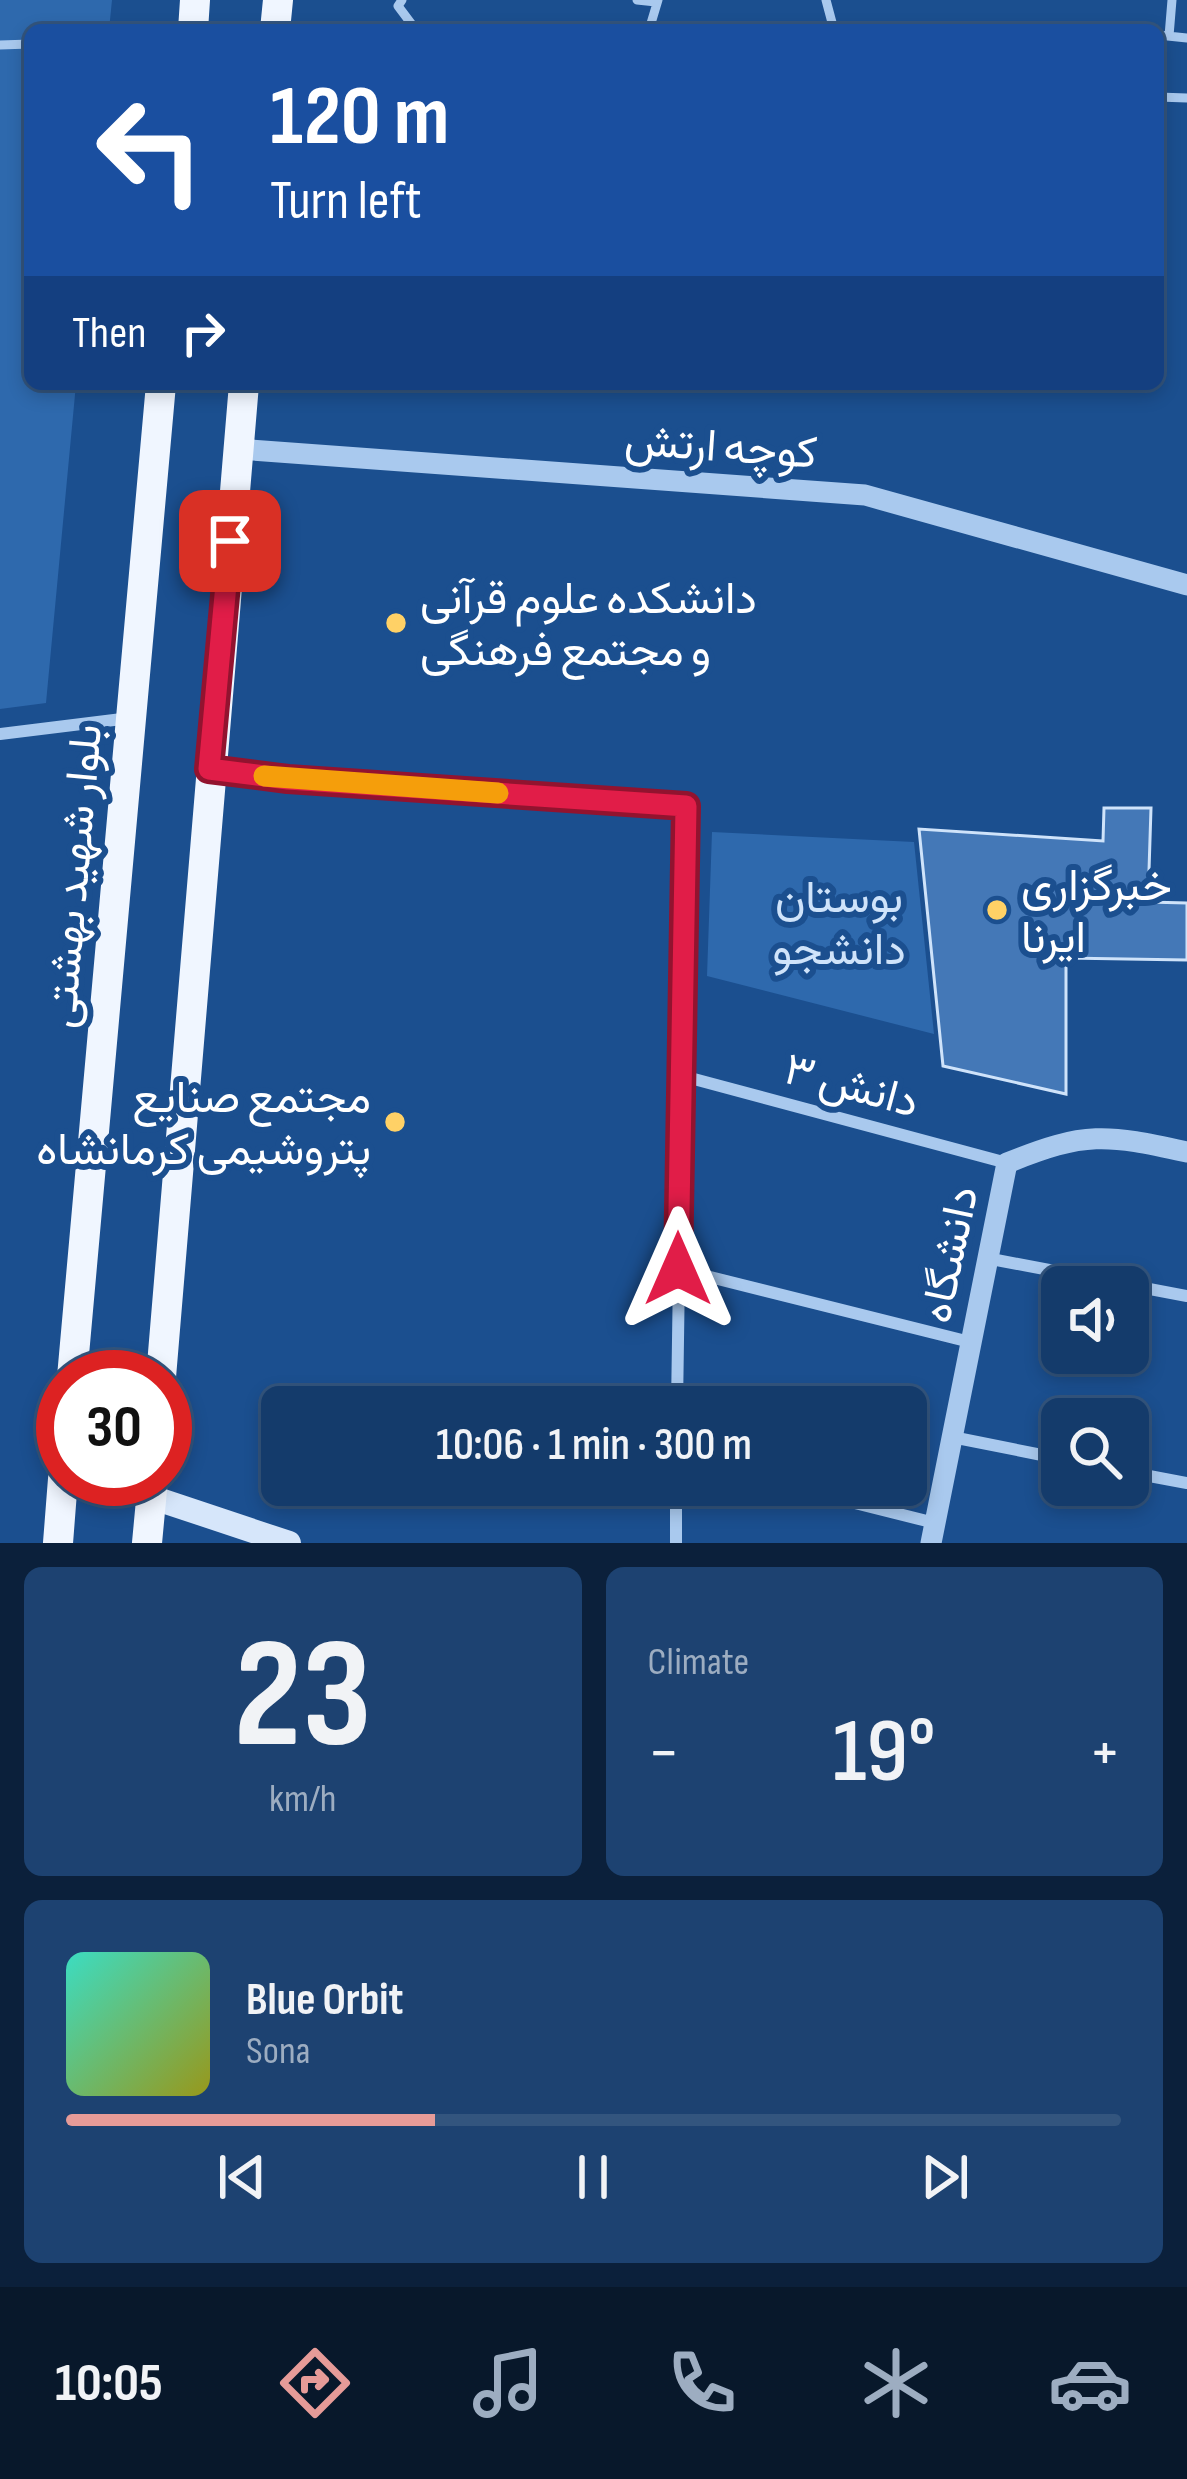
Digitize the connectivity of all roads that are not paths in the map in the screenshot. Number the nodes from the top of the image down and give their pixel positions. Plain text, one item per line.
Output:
1 (403, 0) edge
2 (638, 0) edge
3 (1172, 0) edge
4 (657, 1) edge
5 (412, 24) edge
6 (1164, 31) edge
7 (160, 390) edge
8 (243, 390) edge
9 (238, 449) junction
10 (1187, 585) edge
11 (131, 718) junction
12 (0, 734) edge
13 (209, 769) junction
14 (679, 1075) junction
15 (1187, 1152) edge
16 (1006, 1163) junction
17 (985, 1258) junction
18 (678, 1269) junction
19 (1187, 1296) edge
20 (970, 1342) junction
21 (74, 1350) edge
22 (163, 1350) edge
23 (677, 1386) edge
24 (952, 1437) junction
25 (1041, 1455) edge
26 (1149, 1476) edge
27 (1187, 1483) edge
28 (192, 1504) edge
29 (61, 1506) edge
30 (150, 1506) edge
31 (676, 1506) edge
32 (849, 1506) edge
33 (933, 1533) edge
34 (58, 1543) edge
35 (147, 1543) edge
36 (289, 1543) edge
37 (676, 1543) edge

1 - 5 lane
2 - 4 lane
3 - 6 lane
7 - 11 main road, بلوار شهید بهشتی
8 - 9 main road
9 - 10 street, کوچه ارتش
9 - 13 main road
11 - 12 street
11 - 21 main road, بلوار شهید بهشتی
13 - 14 street
13 - 22 main road
14 - 16 street, دانش ۳
14 - 18 street
15 - 16 street, دانشگاه
16 - 17 street, دانشگاه
17 - 19 street
17 - 20 street, دانشگاه
18 - 20 street
18 - 23 street
20 - 24 street, دانشگاه
24 - 25 street
24 - 33 street, دانشگاه
26 - 27 street
28 - 36 main road
29 - 34 main road
30 - 35 main road
31 - 37 street
32 - 33 street

